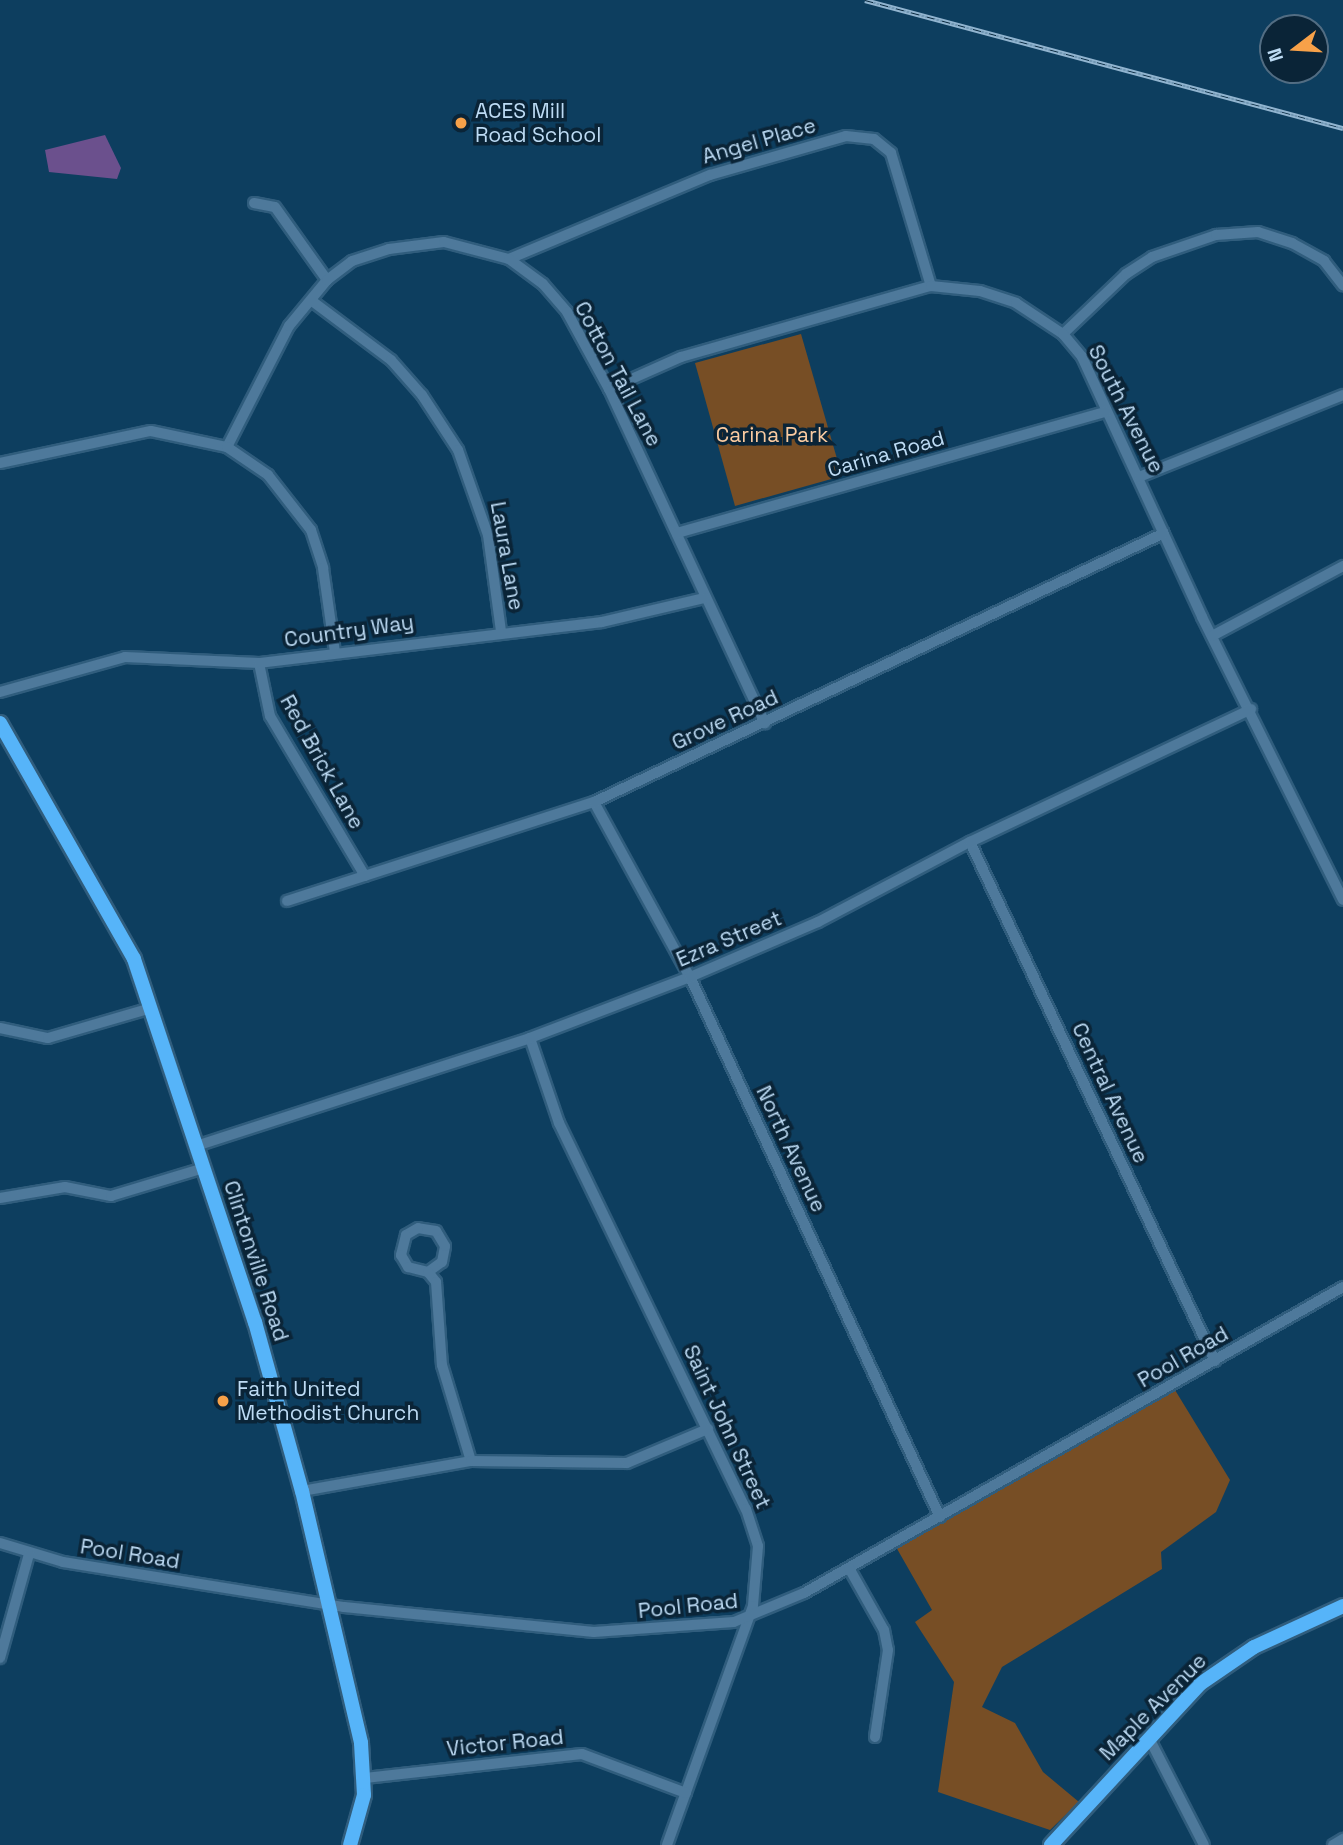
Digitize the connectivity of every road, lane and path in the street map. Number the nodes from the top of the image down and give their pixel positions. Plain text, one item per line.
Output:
1 (254, 203) dead end
2 (509, 259) junction
3 (327, 280) junction
4 (1343, 285) edge
5 (931, 286) junction
6 (312, 301) junction
7 (1063, 334) junction
8 (609, 390) junction
9 (1343, 396) edge
10 (1106, 412) junction
11 (228, 447) junction
12 (0, 464) edge
13 (1139, 477) junction
14 (677, 533) junction
15 (1164, 533) junction
16 (1343, 566) edge
17 (704, 598) junction
18 (501, 631) junction
19 (1212, 636) junction
20 (335, 652) junction
21 (259, 663) junction
22 (0, 692) edge
23 (1251, 709) junction
24 (0, 723) edge
25 (765, 723) junction
26 (594, 803) junction
27 (970, 842) junction
28 (365, 876) junction
29 (1343, 900) edge
30 (287, 901) dead end
31 (690, 977) junction
32 (151, 1008) junction
33 (0, 1028) edge
34 (530, 1038) junction
35 (196, 1146) junction
36 (204, 1168) junction
37 (0, 1198) edge
38 (428, 1272) junction
39 (1343, 1287) edge
40 (1215, 1361) junction
41 (708, 1429) junction
42 (471, 1461) junction
43 (302, 1491) junction
44 (940, 1517) junction
45 (0, 1543) edge
46 (29, 1554) junction
47 (849, 1568) junction
48 (328, 1604) junction
49 (1343, 1606) edge
50 (748, 1619) junction
51 (0, 1658) edge
52 (875, 1737) dead end
53 (1149, 1738) junction
54 (365, 1778) junction
55 (685, 1793) junction
56 (1057, 1839) edge
57 (1343, 1839) edge
58 (350, 1845) edge
59 (667, 1845) edge
60 (1204, 1845) edge
61 (1333, 1845) edge

1 - 3 street
2 - 3 street, Cotton Tail Lane
2 - 5 street, Angel Place
2 - 8 street, Cotton Tail Lane
3 - 6 street, Cotton Tail Lane
4 - 7 street
5 - 7 street, South Avenue
5 - 8 street, South Avenue
6 - 11 street, Cotton Tail Lane
6 - 18 street, Laura Lane
7 - 10 street, South Avenue
8 - 14 street, Cotton Tail Lane
9 - 13 street
10 - 13 street, South Avenue
10 - 14 street, Carina Road
11 - 12 street
11 - 20 street
13 - 15 street, South Avenue
14 - 17 street, Cotton Tail Lane
15 - 19 street, South Avenue
15 - 25 street, Grove Road
16 - 19 street
17 - 18 street, Country Way
17 - 25 street, Cotton Tail Lane
18 - 20 street, Country Way
19 - 23 street, South Avenue
20 - 21 street, Country Way
21 - 22 street, Country Way
21 - 28 street, Red Brick Lane
23 - 27 street, Ezra Street
23 - 29 street, South Avenue
24 - 32 main road, Clintonville Road
25 - 26 street, Grove Road
26 - 28 street, Grove Road
26 - 31 street, North Avenue
27 - 31 street, Ezra Street
27 - 40 street, Central Avenue
28 - 30 street, Grove Road
31 - 34 street, Ezra Street
31 - 44 street, North Avenue
32 - 33 street
32 - 35 main road, Clintonville Road
34 - 35 street, Ezra Street
34 - 41 street, Saint John Street
35 - 36 main road, Clintonville Road
36 - 37 street
36 - 43 main road, Clintonville Road
38 - 38 street
38 - 42 street
39 - 40 street, Pool Road
40 - 44 street, Pool Road
41 - 42 street
41 - 50 street, Saint John Street
42 - 43 street
43 - 48 main road, Clintonville Road
44 - 47 street, Pool Road
45 - 46 street, Pool Road
46 - 48 street, Pool Road
46 - 51 street
47 - 50 street, Pool Road
47 - 52 street
48 - 50 street, Pool Road
48 - 54 main road, Clintonville Road
49 - 53 main road, Maple Avenue
50 - 55 street, Saint John Street
53 - 56 main road, Maple Avenue
53 - 60 street
54 - 55 street, Victor Road
54 - 58 main road, Clintonville Road
55 - 59 street, Saint John Street
57 - 61 street

